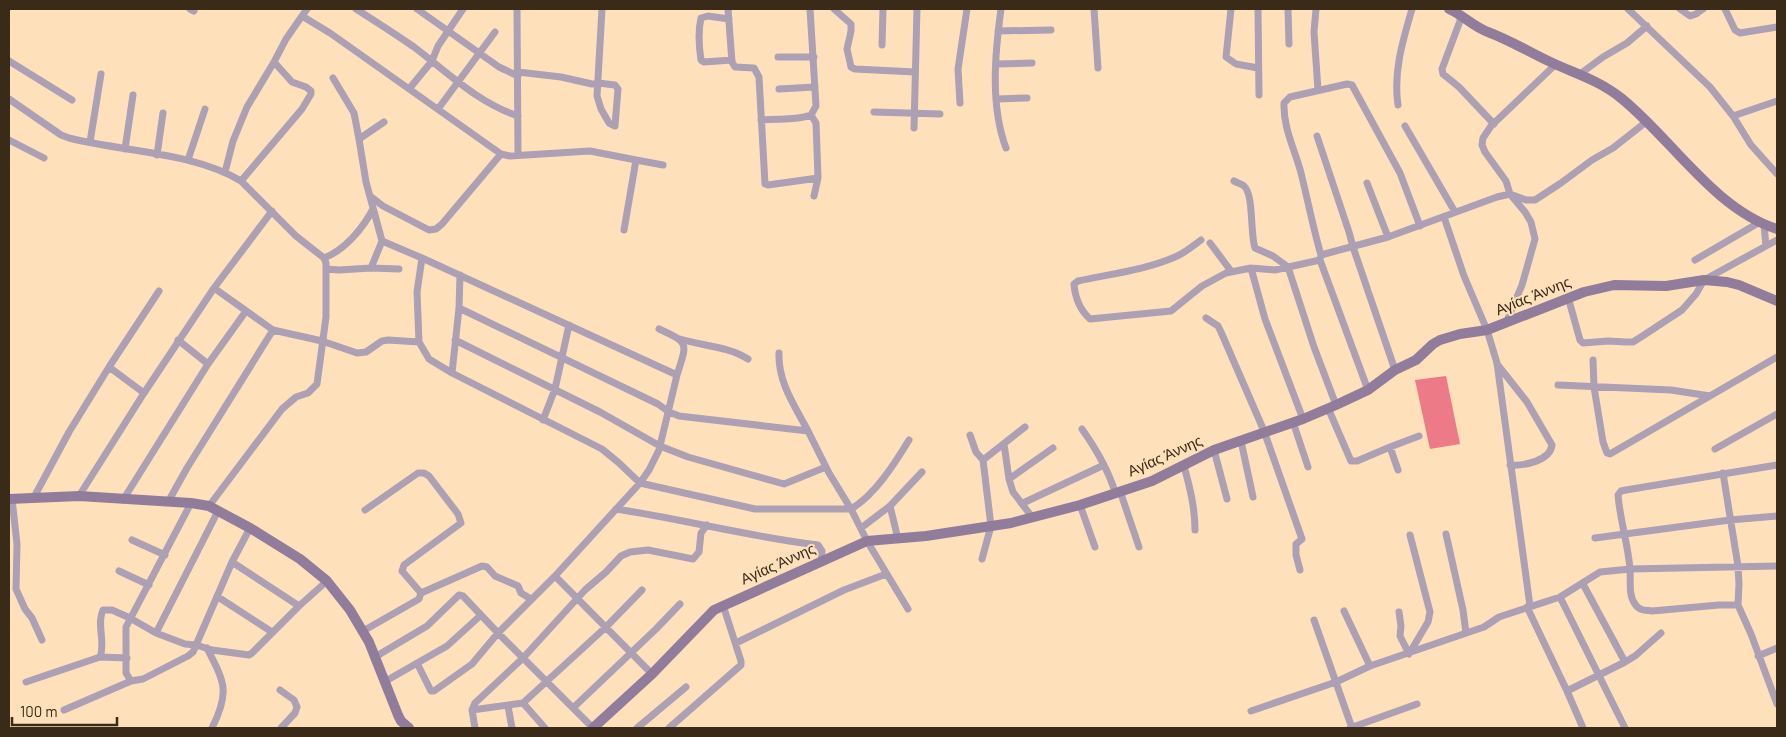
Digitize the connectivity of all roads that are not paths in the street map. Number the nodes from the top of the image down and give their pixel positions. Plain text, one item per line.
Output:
1 (307, 9) edge
2 (356, 9) edge
3 (417, 9) edge
4 (463, 9) edge
5 (517, 9) edge
6 (602, 9) edge
7 (728, 9) edge
8 (810, 9) edge
9 (834, 9) edge
10 (883, 9) edge
11 (917, 9) edge
12 (967, 9) edge
13 (1001, 9) edge
14 (1094, 9) edge
15 (1231, 9) edge
16 (1258, 9) edge
17 (1288, 9) edge
18 (1316, 9) edge
19 (1412, 9) edge
20 (1449, 9) edge
21 (1629, 9) edge
22 (1680, 9) edge
23 (1703, 9) edge
24 (1725, 9) edge
25 (1460, 14) junction
26 (302, 16) junction
27 (730, 18) junction
28 (1647, 26) junction
29 (1777, 27) edge
30 (1051, 30) dead end
31 (448, 31) junction
32 (998, 31) junction
33 (495, 32) dead end
34 (1289, 44) dead end
35 (882, 45) dead end
36 (479, 53) junction
37 (778, 57) dead end
38 (814, 57) junction
39 (732, 60) junction
40 (9, 61) edge
41 (432, 61) junction
42 (274, 62) junction
43 (1032, 63) dead end
44 (996, 64) junction
45 (1556, 64) junction
46 (1098, 68) dead end
47 (1258, 68) junction
48 (915, 72) junction
49 (101, 74) dead end
50 (518, 74) junction
51 (1580, 74) junction
52 (333, 78) dead end
53 (458, 82) junction
54 (598, 83) junction
55 (815, 87) junction
56 (779, 88) dead end
57 (410, 89) junction
58 (1318, 90) junction
59 (1259, 94) dead end
60 (133, 95) dead end
61 (1027, 98) dead end
62 (9, 99) edge
63 (72, 100) dead end
64 (997, 100) junction
65 (1777, 101) edge
66 (960, 103) dead end
67 (1398, 105) dead end
68 (206, 109) dead end
69 (438, 109) junction
70 (874, 112) dead end
71 (163, 113) dead end
72 (914, 113) junction
73 (940, 114) dead end
74 (811, 115) junction
75 (518, 116) junction
76 (1733, 116) junction
77 (761, 120) junction
78 (384, 122) dead end
79 (1646, 122) junction
80 (1494, 124) junction
81 (1405, 126) dead end
82 (914, 128) dead end
83 (1317, 136) dead end
84 (359, 139) junction
85 (9, 140) edge
86 (90, 142) junction
87 (1006, 148) dead end
88 (125, 149) junction
89 (501, 154) junction
90 (157, 155) junction
91 (518, 155) junction
92 (44, 158) dead end
93 (188, 160) junction
94 (636, 160) junction
95 (663, 165) dead end
96 (225, 172) junction
97 (1777, 174) edge
98 (818, 178) junction
99 (241, 181) junction
100 (1234, 181) dead end
101 (1367, 183) dead end
102 (1510, 194) junction
103 (370, 196) junction
104 (814, 196) dead end
105 (373, 209) junction
106 (272, 212) junction
107 (1455, 212) junction
108 (1444, 218) junction
109 (1762, 223) junction
110 (1420, 226) junction
111 (1777, 229) edge
112 (624, 230) dead end
113 (1388, 238) junction
114 (1201, 240) dead end
115 (1777, 240) edge
116 (382, 241) junction
117 (1210, 243) dead end
118 (1766, 246) junction
119 (1353, 247) junction
120 (324, 258) junction
121 (422, 258) junction
122 (1321, 258) junction
123 (1695, 260) dead end
124 (1288, 267) junction
125 (371, 268) junction
126 (1251, 268) junction
127 (326, 269) junction
128 (399, 269) dead end
129 (1231, 271) junction
130 (460, 276) junction
131 (1704, 280) junction
132 (214, 288) junction
133 (160, 291) dead end
134 (1568, 297) junction
135 (1777, 301) edge
136 (459, 308) junction
137 (246, 311) junction
138 (1206, 318) dead end
139 (1506, 323) junction
140 (569, 325) junction
141 (659, 329) dead end
142 (272, 330) junction
143 (1487, 330) junction
144 (680, 339) junction
145 (178, 340) junction
146 (456, 340) junction
147 (322, 342) junction
148 (419, 342) junction
149 (779, 353) dead end
150 (1777, 357) edge
151 (561, 358) junction
152 (748, 359) dead end
153 (1593, 360) dead end
154 (208, 364) junction
155 (1497, 364) junction
156 (109, 367) junction
157 (1395, 370) junction
158 (452, 373) junction
159 (677, 375) junction
160 (1558, 385) dead end
161 (1594, 387) junction
162 (555, 389) junction
163 (1368, 390) junction
164 (144, 393) junction
165 (1710, 396) junction
166 (1332, 407) junction
167 (669, 412) junction
168 (1777, 414) edge
169 (1303, 419) junction
170 (543, 420) junction
171 (1293, 422) junction
172 (1025, 428) dead end
173 (1082, 429) dead end
174 (808, 431) junction
175 (1264, 431) junction
176 (970, 435) dead end
177 (1419, 436) dead end
178 (909, 440) dead end
179 (1241, 441) junction
180 (1004, 444) junction
181 (660, 446) junction
182 (1390, 447) junction
183 (1053, 448) dead end
184 (1715, 449) dead end
185 (1214, 450) junction
186 (983, 460) junction
187 (1104, 465) junction
188 (1510, 465) junction
189 (1777, 465) edge
190 (826, 466) junction
191 (1184, 466) junction
192 (1308, 467) dead end
193 (1398, 470) dead end
194 (922, 472) dead end
195 (1723, 473) junction
196 (1010, 478) junction
197 (640, 483) junction
198 (1118, 492) junction
199 (79, 496) junction
200 (1253, 497) dead end
201 (10, 499) edge
202 (33, 499) junction
203 (1227, 499) dead end
204 (123, 500) junction
205 (168, 502) junction
206 (1023, 503) junction
207 (191, 504) junction
208 (1080, 505) junction
209 (890, 506) junction
210 (213, 509) junction
211 (616, 509) junction
212 (851, 509) junction
213 (365, 510) dead end
214 (1777, 516) edge
215 (1032, 517) junction
216 (1730, 520) junction
217 (707, 525) junction
218 (990, 526) junction
219 (250, 528) junction
220 (861, 528) junction
221 (1195, 530) dead end
222 (1410, 534) dead end
223 (1446, 534) dead end
224 (1626, 535) junction
225 (1596, 538) dead end
226 (898, 539) junction
227 (132, 540) dead end
228 (867, 541) junction
229 (1094, 547) dead end
230 (1139, 547) dead end
231 (165, 556) junction
232 (982, 560) dead end
233 (821, 561) junction
234 (232, 562) junction
235 (1738, 566) junction
236 (1777, 566) edge
237 (1630, 569) junction
238 (1300, 570) dead end
239 (119, 571) dead end
240 (886, 574) junction
241 (555, 576) junction
242 (327, 581) junction
243 (1583, 584) junction
244 (149, 585) junction
245 (642, 590) dead end
246 (421, 593) junction
247 (218, 597) junction
248 (1560, 598) junction
249 (531, 599) junction
250 (578, 599) junction
251 (680, 604) dead end
252 (724, 605) junction
253 (1738, 605) junction
254 (299, 606) junction
255 (1528, 607) junction
256 (908, 609) dead end
257 (1344, 611) dead end
258 (1399, 612) dead end
259 (481, 615) junction
260 (130, 618) junction
261 (1314, 620) dead end
262 (606, 627) junction
263 (363, 631) junction
264 (272, 632) junction
265 (156, 633) junction
266 (498, 633) junction
267 (1661, 633) dead end
268 (1466, 634) junction
269 (42, 640) dead end
270 (736, 643) junction
271 (196, 645) junction
272 (207, 648) junction
273 (1777, 648) edge
274 (631, 652) junction
275 (1410, 654) junction
276 (1758, 656) junction
277 (100, 657) junction
278 (375, 657) junction
279 (127, 658) junction
280 (523, 658) junction
281 (1625, 662) junction
282 (417, 663) junction
283 (1370, 666) junction
284 (652, 674) junction
285 (1598, 676) junction
286 (131, 681) junction
287 (546, 681) junction
288 (26, 682) dead end
289 (384, 682) junction
290 (1336, 682) junction
291 (686, 687) dead end
292 (1774, 687) edge
293 (280, 690) dead end
294 (1567, 691) junction
295 (523, 703) junction
296 (1417, 704) dead end
297 (1777, 704) edge
298 (508, 706) junction
299 (573, 708) junction
300 (64, 710) dead end
301 (472, 710) junction
302 (1250, 711) dead end
303 (212, 728) edge
304 (281, 728) edge
305 (409, 728) edge
306 (475, 728) edge
307 (512, 728) edge
308 (545, 728) edge
309 (593, 728) edge
310 (637, 728) edge
311 (669, 728) edge
312 (1352, 728) edge
313 (1583, 728) edge
314 (1625, 728) edge

1 - 26 street
2 - 41 street
3 - 31 street
4 - 31 street
5 - 50 street
6 - 54 street
7 - 27 street
8 - 38 street
9 - 48 street
10 - 35 street
11 - 48 street
12 - 66 street
13 - 32 street
14 - 46 street
15 - 47 street
16 - 47 street
17 - 34 street
18 - 58 street
19 - 67 street
20 - 25 street
21 - 28 street
22 - 23 street
24 - 29 street
25 - 45 street
25 - 80 street
26 - 42 street
26 - 57 street
27 - 39 street
27 - 39 street
28 - 51 street
28 - 76 street
30 - 32 street
31 - 36 street
31 - 41 street
32 - 44 street
33 - 36 street
36 - 50 street
36 - 53 street
37 - 38 street
38 - 55 street
39 - 77 street
40 - 63 street
41 - 53 street
41 - 57 street
42 - 96 street
42 - 99 street
43 - 44 street
44 - 64 street
45 - 51 street
45 - 80 street
47 - 59 street
48 - 72 street
49 - 86 street
50 - 54 street
50 - 75 street
51 - 79 street
52 - 84 street
53 - 69 street
53 - 75 street
54 - 54 street
55 - 56 street
55 - 74 street
57 - 69 street
58 - 110 street
58 - 122 street
60 - 88 street
61 - 64 street
62 - 86 street
64 - 87 street
65 - 76 street
68 - 93 street
69 - 89 street
70 - 72 street
71 - 90 street
72 - 73 street
72 - 82 street
74 - 77 street
74 - 98 street
75 - 91 street
76 - 97 street
77 - 98 street
78 - 84 street
79 - 102 street
79 - 109 street
80 - 102 street
81 - 107 street
83 - 119 street
84 - 103 street
85 - 92 street
86 - 88 street
88 - 90 street
89 - 91 street
89 - 103 street
90 - 93 street
91 - 94 street
93 - 96 street
94 - 95 street
94 - 112 street
96 - 99 street
98 - 104 street
99 - 106 street
100 - 124 street
101 - 113 street
102 - 107 street
102 - 139 street
103 - 105 street
105 - 116 street
105 - 120 street
106 - 120 street
106 - 132 street
107 - 108 street
108 - 110 street
108 - 143 street
109 - 111 street
109 - 118 street
109 - 123 street
110 - 113 street
113 - 119 street
114 - 129 street
115 - 118 street
116 - 121 street
116 - 125 street
117 - 129 street
118 - 131 street
119 - 122 street
119 - 157 street
120 - 127 street
121 - 130 street
121 - 148 street
122 - 124 street
122 - 163 street
124 - 126 street
124 - 166 street
125 - 127 street
125 - 128 street
126 - 129 street
126 - 169 street
127 - 147 street
130 - 136 street
130 - 140 street
131 - 134 street, Αγίας Άννης
131 - 134 street
131 - 135 street, Αγίας Άννης
132 - 137 street
132 - 145 street
133 - 156 street
134 - 139 street, Αγίας Άννης
136 - 146 street
136 - 151 street
137 - 142 street
137 - 154 street
138 - 175 street
139 - 143 street, Αγίας Άννης
140 - 151 street
140 - 159 street
141 - 144 street
142 - 147 street
142 - 205 street
143 - 155 street
143 - 157 street, Αγίας Άννης
144 - 152 street
144 - 159 street
145 - 154 street
145 - 164 street
146 - 158 street
146 - 162 street
147 - 148 street
147 - 210 street
148 - 158 street
149 - 174 street
150 - 165 street
151 - 162 street
151 - 167 street
153 - 161 street
154 - 204 street
155 - 188 street
155 - 188 street
156 - 164 street
156 - 202 street
157 - 163 street, Αγίας Άννης
158 - 170 street
159 - 167 street
160 - 161 street
161 - 165 street
161 - 165 street
162 - 170 street
162 - 181 street
163 - 166 street, Αγίας Άννης
164 - 199 street
166 - 169 street, Αγίας Άννης
166 - 182 street
167 - 174 street
167 - 181 street
168 - 184 street
169 - 171 street, Αγίας Άννης
170 - 197 street
171 - 175 street, Αγίας Άννης
171 - 192 street
172 - 180 street
173 - 187 street
174 - 190 street
175 - 179 street, Αγίας Άννης
175 - 238 street
176 - 186 street
177 - 182 street
178 - 212 street
179 - 185 street, Αγίας Άννης
179 - 200 street
180 - 186 street
180 - 196 street
181 - 190 street
181 - 197 street
182 - 193 street
183 - 196 street
185 - 191 street, Αγίας Άννης
185 - 203 street
186 - 218 street
187 - 198 street
187 - 206 street
188 - 255 street
189 - 195 street
190 - 212 street
191 - 198 street, Αγίας Άννης
191 - 221 street
194 - 209 street
195 - 216 street
195 - 224 street
196 - 206 street
197 - 211 street
197 - 212 street
198 - 208 street, Αγίας Άννης
198 - 230 street
199 - 202 street
199 - 204 street
201 - 202 street
201 - 269 street
204 - 205 street
205 - 207 street
206 - 215 street
207 - 210 street
207 - 231 street
208 - 215 street, Αγίας Άννης
208 - 229 street
209 - 220 street
209 - 226 street
210 - 219 street
210 - 265 street
211 - 217 street
211 - 241 street
212 - 220 street
213 - 246 street
214 - 216 street
215 - 218 street, Αγίας Άννης
216 - 224 street
216 - 235 street
217 - 233 street
217 - 250 street
218 - 226 street, Αγίας Άννης
218 - 232 street
219 - 234 street
219 - 242 street
220 - 228 street
222 - 275 street
223 - 268 street
224 - 225 street
224 - 237 street
226 - 228 street, Αγίας Άννης
227 - 231 street
228 - 233 street, Αγίας Άννης
228 - 240 street
231 - 244 street
233 - 252 street, Αγίας Άννης
234 - 247 street
234 - 254 street
235 - 236 street
235 - 237 street
235 - 253 street
237 - 243 street
237 - 253 street
239 - 244 street
240 - 256 street
240 - 270 street
241 - 249 street
241 - 250 street
242 - 254 street
242 - 263 street
243 - 248 street
243 - 281 street
244 - 260 street
245 - 262 street
246 - 249 street
246 - 263 street
247 - 264 street
247 - 271 street
248 - 255 street
248 - 285 street
249 - 266 street
250 - 262 street
250 - 280 street
251 - 274 street
252 - 270 street
252 - 284 street, Αγίας Άννης
253 - 276 street
254 - 264 street
255 - 268 street
255 - 294 street
257 - 283 street
258 - 275 street
259 - 266 street
259 - 278 street
259 - 282 street
260 - 265 street
260 - 277 street
260 - 279 street
261 - 290 street
262 - 274 street
262 - 287 street
263 - 278 street
264 - 272 street
265 - 271 street
266 - 280 street
266 - 282 street
267 - 281 street
268 - 275 street
270 - 311 street
271 - 272 street
271 - 286 street
272 - 303 street
273 - 276 street
274 - 284 street
274 - 299 street
275 - 283 street
276 - 292 street
277 - 279 street
277 - 288 street
278 - 289 street
279 - 286 street
280 - 287 street
280 - 301 street
281 - 285 street
282 - 289 street
283 - 290 street
284 - 309 street, Αγίας Άννης
285 - 294 street
285 - 314 street
286 - 300 street
287 - 295 street
287 - 299 street
289 - 305 street
290 - 302 street
290 - 312 street
291 - 310 street
292 - 297 street
293 - 304 street
294 - 313 street
295 - 298 street
295 - 308 street
296 - 312 street
298 - 301 street
298 - 307 street
299 - 309 street
301 - 306 street

